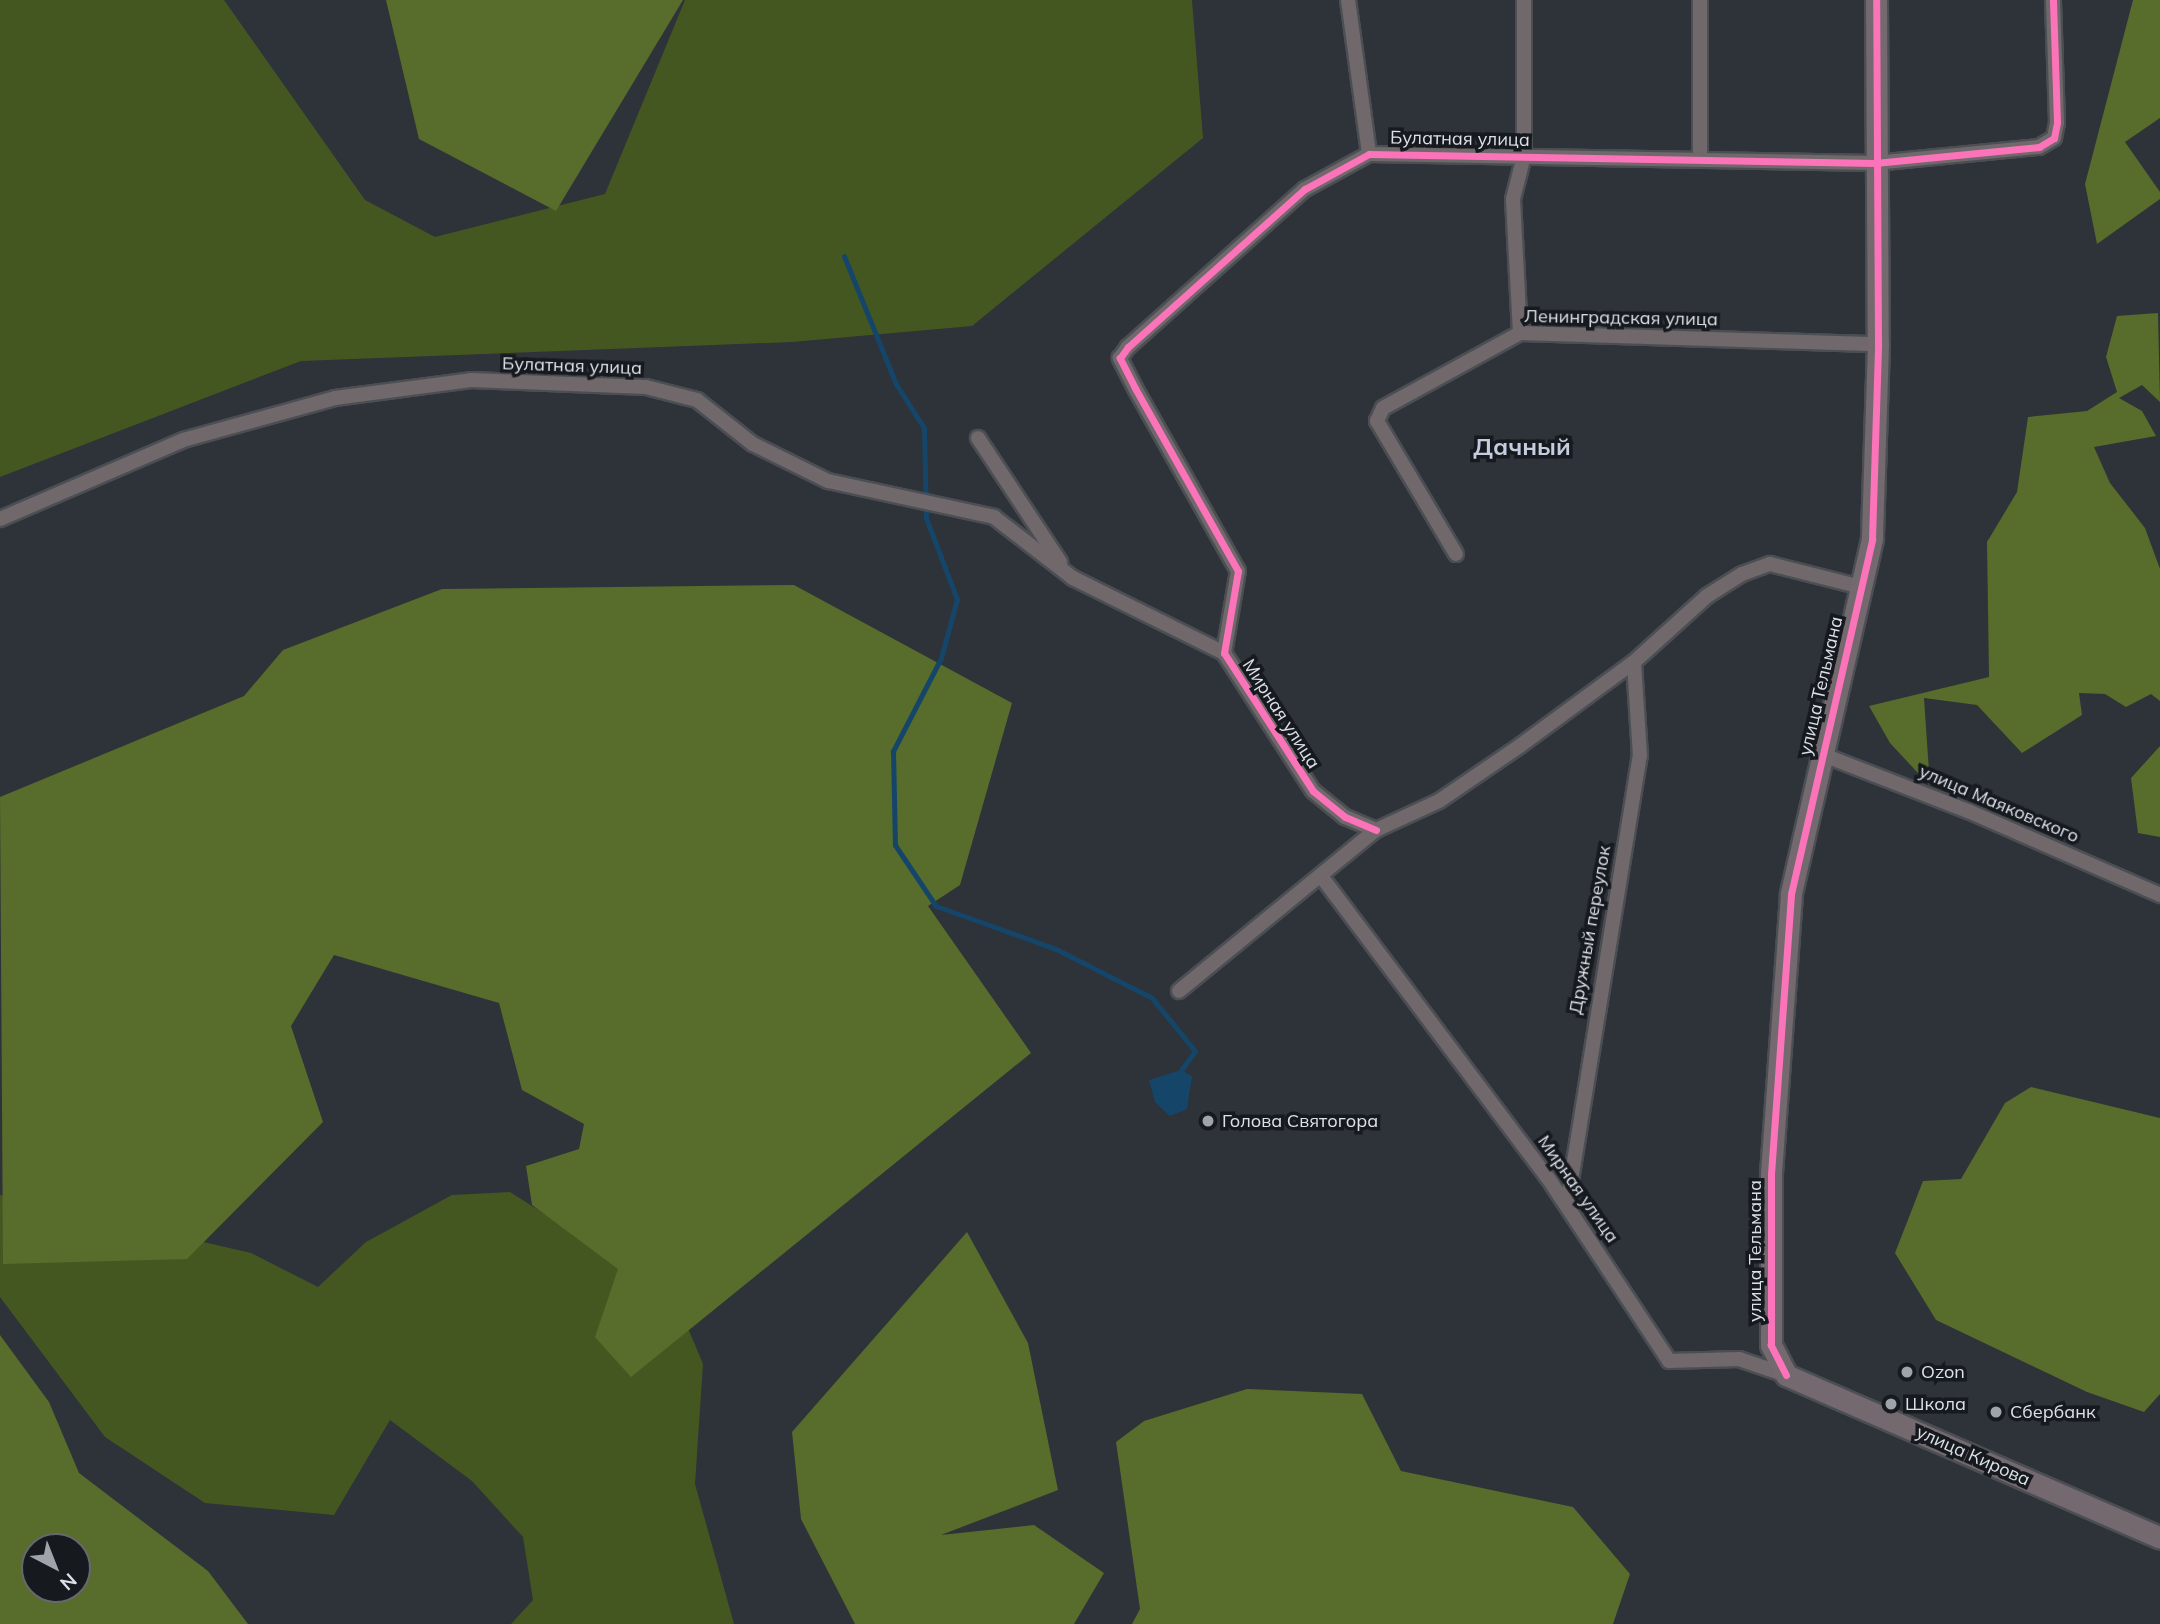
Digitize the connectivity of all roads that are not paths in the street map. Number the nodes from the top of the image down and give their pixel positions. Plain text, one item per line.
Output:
1 (1349, 0) edge
2 (1524, 0) edge
3 (1700, 0) edge
4 (1876, 0) edge
5 (2053, 0) edge
6 (1369, 154) junction
7 (1524, 156) junction
8 (1700, 158) junction
9 (1875, 163) junction
10 (1520, 333) junction
11 (1878, 344) junction
12 (1120, 358) joint
13 (978, 438) dead end
14 (0, 519) edge
15 (1456, 554) dead end
16 (1073, 578) junction
17 (1861, 587) junction
18 (1224, 653) junction
19 (1634, 662) junction
20 (1821, 754) junction
21 (1376, 830) junction
22 (1321, 876) junction
23 (2160, 895) edge
24 (1179, 991) dead end
25 (1566, 1205) junction
26 (1786, 1375) junction
27 (2160, 1538) edge

1 - 6 street
2 - 7 street
3 - 8 street
4 - 9 street, улица Тельмана
5 - 9 street, Булатная улица
6 - 7 street, Булатная улица
6 - 12 street, Булатная улица
7 - 8 street, Булатная улица
7 - 10 street
8 - 9 street, Булатная улица
9 - 11 street, улица Тельмана
10 - 11 street, Ленинградская улица
10 - 15 street, Ленинградская улица
11 - 17 street, улица Тельмана
12 - 18 street, Мирная улица
13 - 16 street
14 - 16 street, Булатная улица
16 - 18 street, Булатная улица
17 - 19 street
17 - 20 street, улица Тельмана
18 - 21 street, Мирная улица
19 - 21 street
19 - 25 street, Дружный переулок
20 - 23 street, улица Маяковского
20 - 26 street, улица Тельмана
21 - 22 street
22 - 24 street
22 - 25 street, Мирная улица
25 - 26 street, Мирная улица
26 - 27 street, улица Кирова

